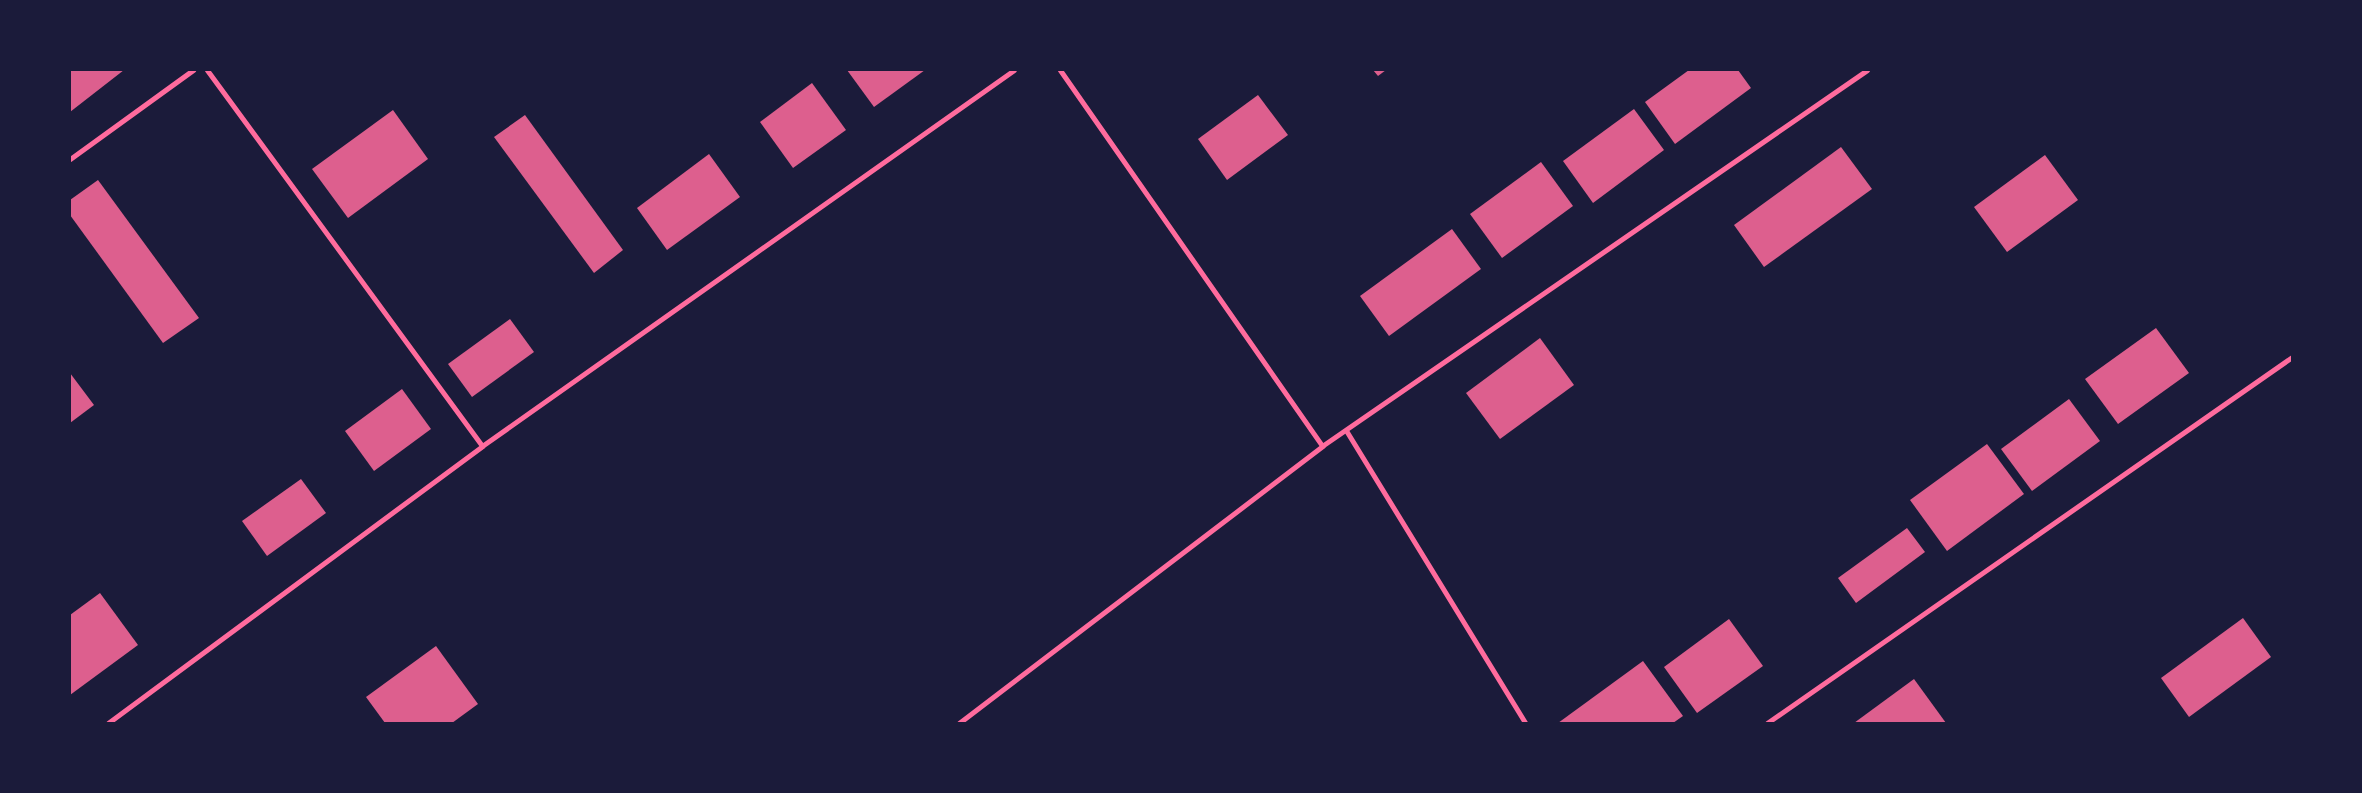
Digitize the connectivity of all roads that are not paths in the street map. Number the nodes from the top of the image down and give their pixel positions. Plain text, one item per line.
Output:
1 (193, 70) edge
2 (207, 70) edge
3 (1014, 70) edge
4 (1060, 70) edge
5 (1867, 70) edge
6 (70, 159) edge
7 (2292, 357) edge
8 (1347, 432) junction
9 (482, 446) junction
10 (1322, 446) junction
11 (108, 723) edge
12 (959, 723) edge
13 (1526, 723) edge
14 (1767, 723) edge

1 - 6 street
2 - 9 street
3 - 9 street
4 - 10 street
5 - 8 street
7 - 14 street
8 - 10 street
8 - 13 street
9 - 11 street
10 - 12 street

